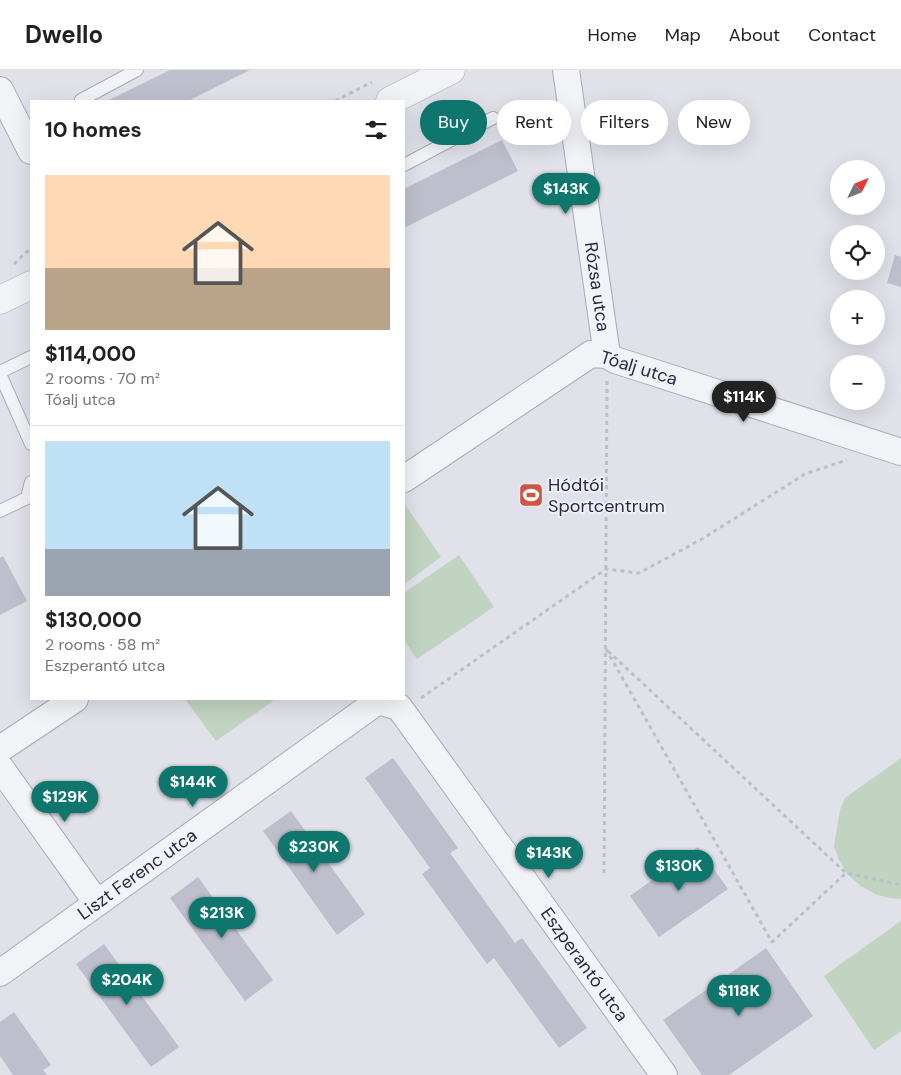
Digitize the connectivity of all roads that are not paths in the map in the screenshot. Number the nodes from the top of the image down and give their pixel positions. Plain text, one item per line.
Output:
1 (137, 70) edge
2 (451, 70) edge
3 (566, 70) edge
4 (0, 90) edge
5 (385, 90) edge
6 (81, 100) edge
7 (494, 118) dead end
8 (30, 149) edge
9 (405, 164) edge
10 (30, 285) edge
11 (0, 300) edge
12 (607, 355) junction
13 (30, 358) edge
14 (0, 373) edge
15 (30, 442) edge
16 (901, 452) edge
17 (405, 478) edge
18 (30, 486) edge
19 (0, 511) edge
20 (74, 700) edge
21 (401, 709) joint
22 (0, 749) edge
23 (0, 767) edge
24 (97, 903) junction
25 (0, 973) edge
26 (664, 1075) edge

1 - 6 lane
2 - 5 street
3 - 12 street, Rózsa utca
4 - 8 street
7 - 9 lane
10 - 11 street
12 - 16 street, Tóalj utca
12 - 17 street, Tóalj utca
13 - 14 lane
14 - 15 lane
18 - 19 lane
20 - 22 street
21 - 24 street, Liszt Ferenc utca
21 - 26 street, Eszperantó utca
23 - 24 street
24 - 25 street, Liszt Ferenc utca

